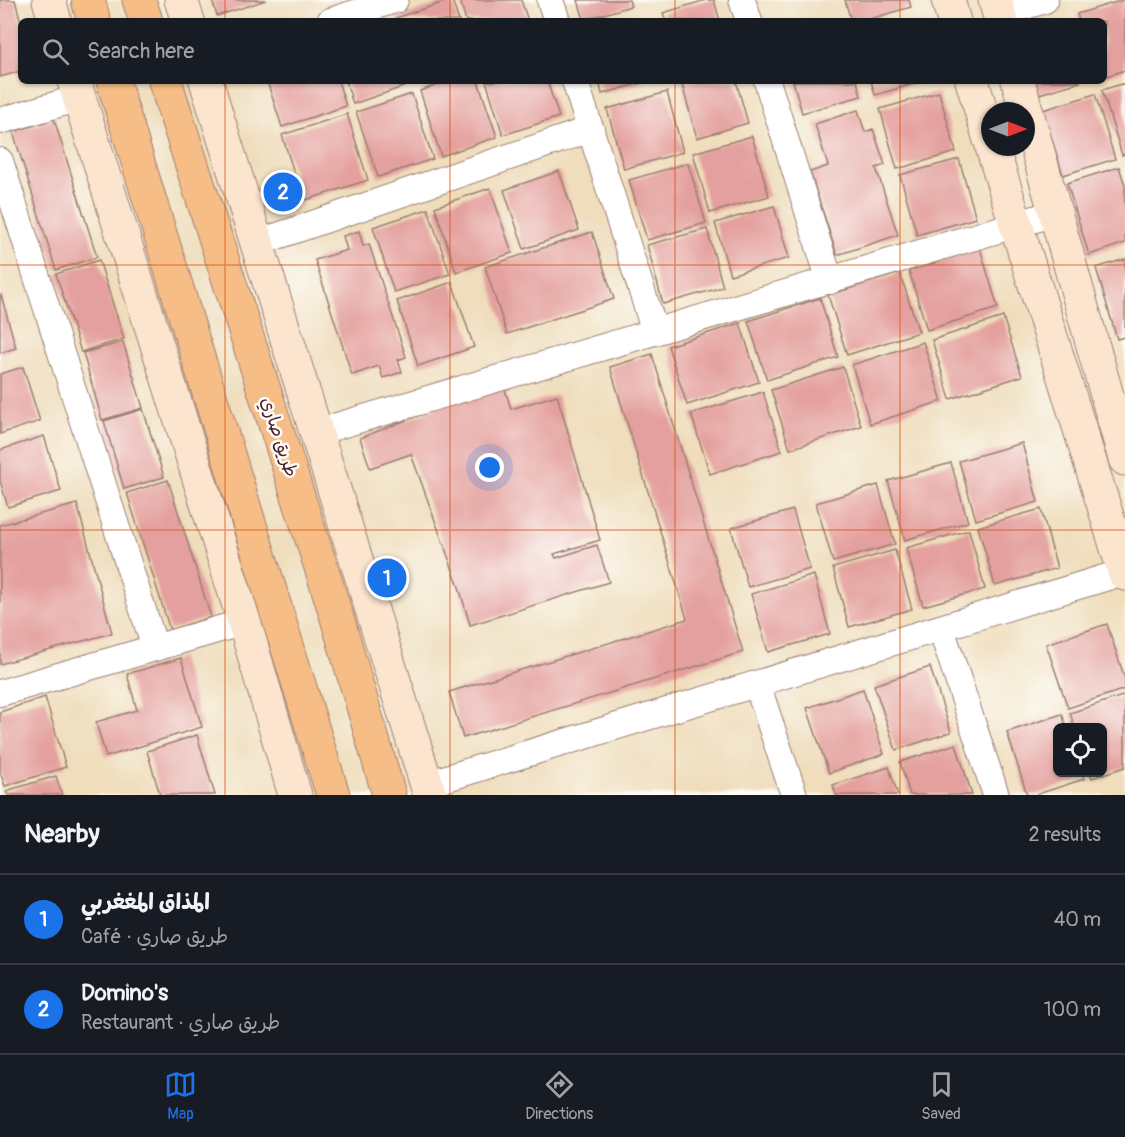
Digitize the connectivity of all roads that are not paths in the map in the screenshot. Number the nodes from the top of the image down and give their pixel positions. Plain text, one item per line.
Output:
1 (49, 0) edge
2 (88, 0) edge
3 (139, 0) edge
4 (181, 0) edge
5 (395, 0) edge
6 (550, 0) edge
7 (742, 0) edge
8 (948, 0) edge
9 (1045, 0) edge
10 (338, 12) edge
11 (998, 12) edge
12 (55, 18) edge
13 (93, 18) edge
14 (145, 18) edge
15 (187, 18) edge
16 (555, 18) edge
17 (748, 18) edge
18 (953, 18) edge
19 (114, 84) edge
20 (166, 84) edge
21 (207, 84) edge
22 (576, 84) edge
23 (768, 84) edge
24 (973, 84) edge
25 (1019, 84) edge
26 (77, 89) edge
27 (981, 111) edge
28 (0, 121) edge
29 (591, 129) junction
30 (995, 156) edge
31 (0, 161) edge
32 (1055, 213) junction
33 (1015, 225) junction
34 (257, 243) junction
35 (830, 281) junction
36 (655, 332) junction
37 (316, 432) junction
38 (1125, 459) edge
39 (1125, 573) edge
40 (244, 622) junction
41 (941, 628) junction
42 (155, 648) junction
43 (757, 684) junction
44 (0, 693) edge
45 (428, 789) edge
46 (296, 795) edge
47 (333, 795) edge
48 (389, 795) edge
49 (794, 795) edge
50 (996, 795) edge

1 - 12 main road
2 - 13 main road
3 - 14 main road
4 - 15 main road
5 - 10 street
6 - 16 street
7 - 17 street
8 - 18 main road
9 - 11 street
19 - 47 main road
20 - 48 main road, طريق صاري
21 - 34 main road
22 - 29 street
23 - 35 street
24 - 27 main road
25 - 32 main road
26 - 28 street
26 - 40 main road
29 - 34 street
29 - 36 street
30 - 33 main road
31 - 42 street
32 - 33 street
32 - 38 main road
33 - 35 street
33 - 39 main road
34 - 37 main road
35 - 36 street
36 - 37 street
37 - 45 main road
39 - 41 street
40 - 42 street
40 - 46 main road
41 - 43 street
41 - 50 street
42 - 44 street
43 - 45 street
43 - 49 street

